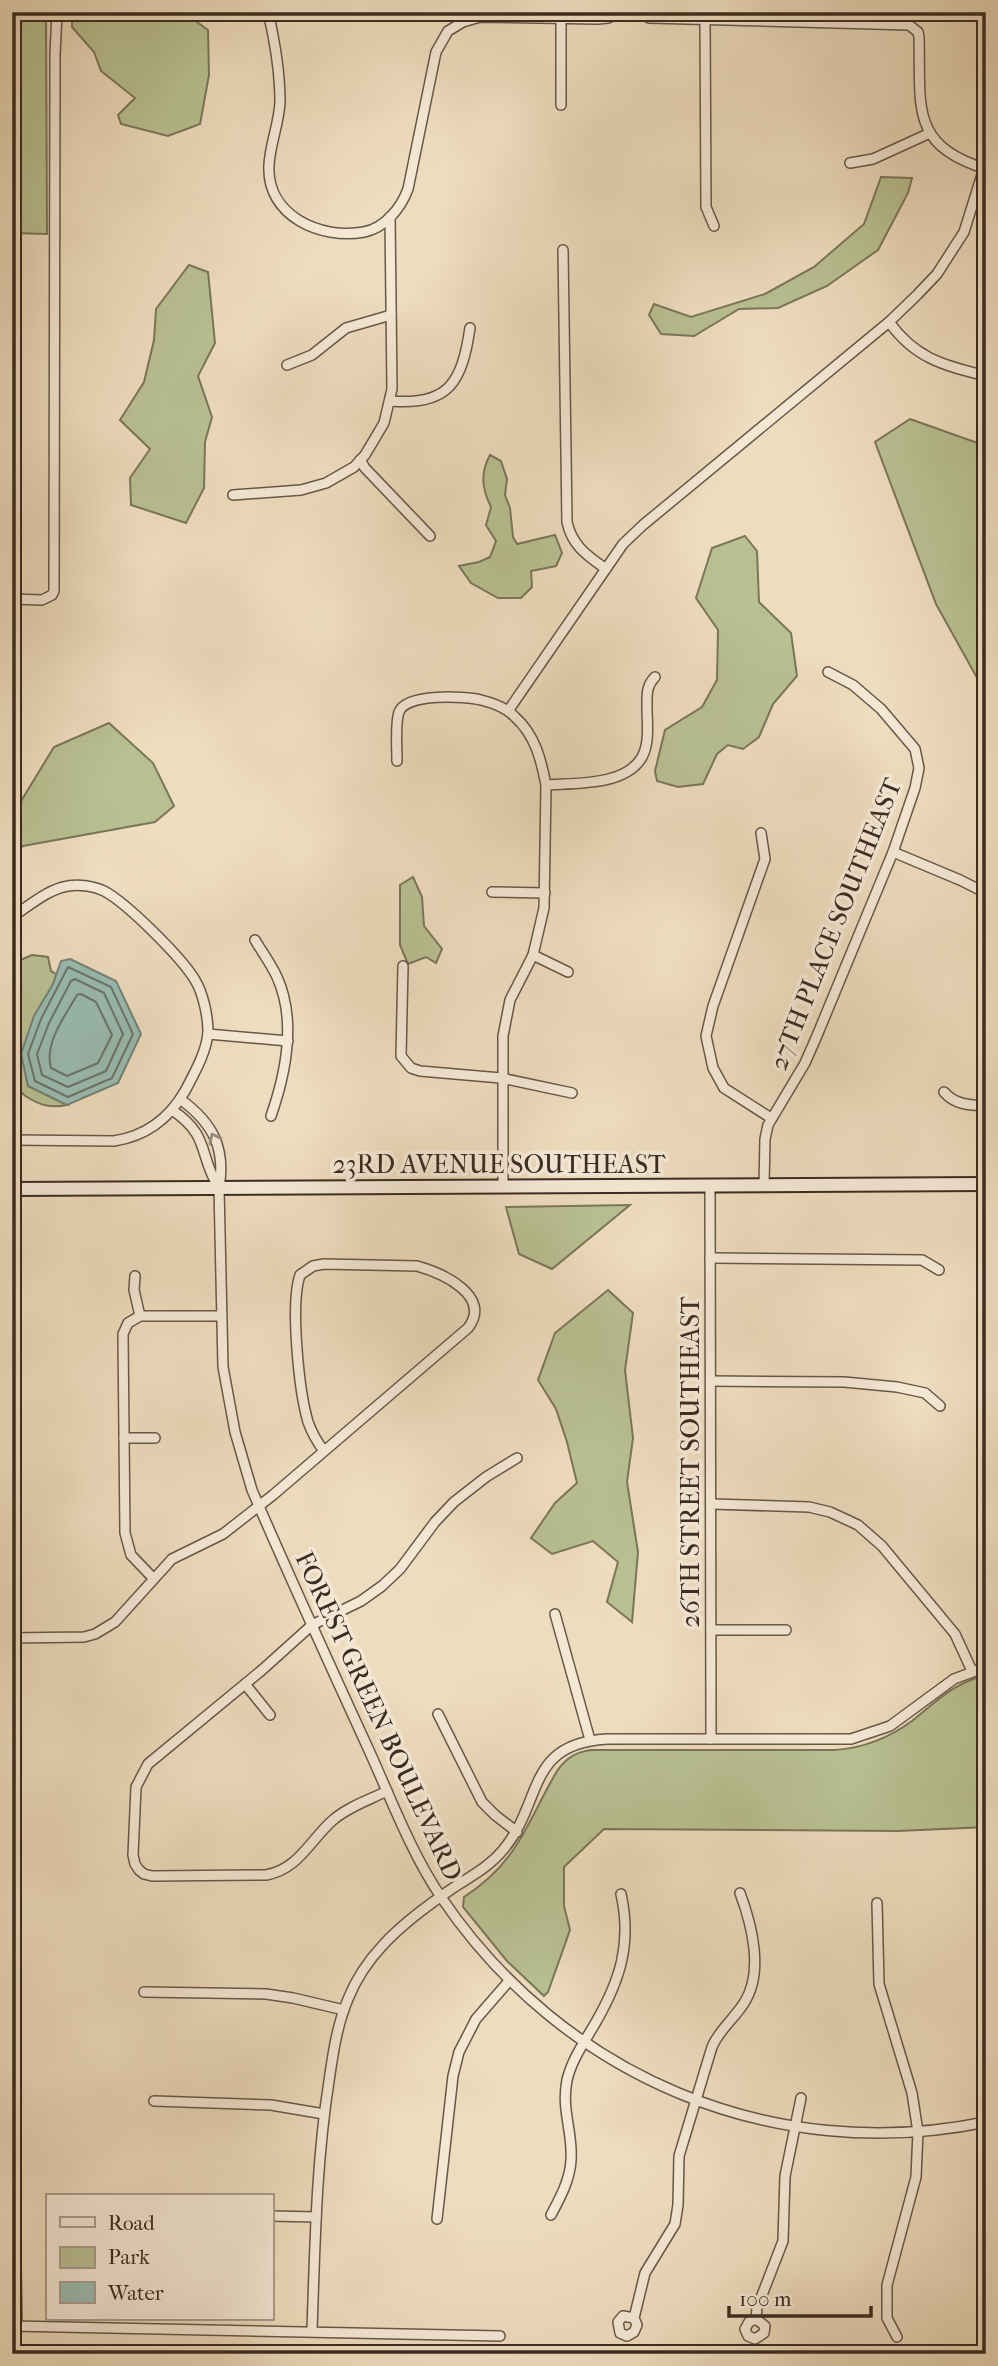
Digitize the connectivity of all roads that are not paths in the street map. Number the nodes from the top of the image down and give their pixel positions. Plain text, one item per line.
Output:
1 (57, 12) edge
2 (268, 12) edge
3 (622, 12) edge
4 (479, 15) edge
5 (649, 18) dead end
6 (561, 19) junction
7 (705, 20) junction
8 (561, 105) dead end
9 (930, 134) junction
10 (850, 163) dead end
11 (985, 169) edge
12 (390, 217) junction
13 (714, 226) dead end
14 (564, 250) dead end
15 (391, 315) junction
16 (889, 322) junction
17 (470, 328) dead end
18 (286, 365) dead end
19 (986, 376) edge
20 (391, 401) junction
21 (360, 460) junction
22 (233, 495) dead end
23 (430, 536) dead end
24 (606, 569) junction
25 (12, 599) edge
26 (828, 672) dead end
27 (655, 677) dead end
28 (508, 711) junction
29 (397, 761) dead end
30 (546, 785) junction
31 (761, 832) dead end
32 (893, 852) junction
33 (492, 892) dead end
34 (545, 893) junction
35 (986, 893) edge
36 (12, 917) edge
37 (255, 940) dead end
38 (533, 955) junction
39 (403, 966) dead end
40 (568, 972) dead end
41 (208, 1034) junction
42 (288, 1041) junction
43 (501, 1078) junction
44 (944, 1092) dead end
45 (572, 1093) dead end
46 (180, 1099) junction
47 (986, 1107) edge
48 (172, 1110) junction
49 (271, 1116) dead end
50 (771, 1118) junction
51 (12, 1140) edge
52 (986, 1184) edge
53 (710, 1185) junction
54 (764, 1185) junction
55 (503, 1186) junction
56 (219, 1188) junction
57 (12, 1189) edge
58 (710, 1258) junction
59 (939, 1270) dead end
60 (135, 1276) dead end
61 (140, 1316) junction
62 (222, 1316) junction
63 (711, 1381) junction
64 (940, 1406) dead end
65 (124, 1438) junction
66 (155, 1438) dead end
67 (324, 1451) junction
68 (517, 1458) dead end
69 (258, 1504) junction
70 (711, 1504) junction
71 (153, 1578) junction
72 (555, 1614) dead end
73 (313, 1625) junction
74 (711, 1630) junction
75 (786, 1630) dead end
76 (12, 1638) edge
77 (986, 1667) edge
78 (972, 1671) junction
79 (245, 1684) junction
80 (438, 1714) dead end
81 (270, 1715) dead end
82 (712, 1739) junction
83 (590, 1740) junction
84 (387, 1791) junction
85 (517, 1832) junction
86 (740, 1893) dead end
87 (621, 1894) dead end
88 (441, 1897) junction
89 (877, 1903) dead end
90 (12, 1972) edge
91 (509, 1981) junction
92 (12, 1984) edge
93 (144, 1992) dead end
94 (344, 2010) junction
95 (584, 2043) junction
96 (801, 2098) dead end
97 (153, 2101) dead end
98 (696, 2101) junction
99 (324, 2114) junction
100 (986, 2122) edge
101 (794, 2127) junction
102 (918, 2132) junction
103 (12, 2185) edge
104 (551, 2215) dead end
105 (273, 2216) edge
106 (316, 2217) junction
107 (437, 2219) dead end
108 (634, 2318) dead end
109 (756, 2319) dead end
110 (14, 2326) edge
111 (312, 2330) junction
112 (500, 2336) dead end
113 (897, 2337) dead end

1 - 25 street
2 - 12 street
3 - 6 street
4 - 6 street
4 - 12 street
5 - 7 street
6 - 8 street
7 - 9 street
7 - 13 street
9 - 10 street
9 - 11 street
11 - 16 street
12 - 15 street
14 - 24 street
15 - 18 street
15 - 20 street
16 - 19 street
16 - 24 street
17 - 20 street
20 - 21 street
21 - 22 street
21 - 23 street
24 - 28 street
26 - 32 street, 27TH PLACE SOUTHEAST
27 - 30 street
28 - 29 street
28 - 30 street
30 - 34 street
31 - 50 street
32 - 35 street
32 - 50 street, 27TH PLACE SOUTHEAST
33 - 34 street
34 - 38 street
36 - 41 street
37 - 42 street
38 - 40 street
38 - 43 street
39 - 43 street
41 - 42 street
41 - 46 street
42 - 49 street
43 - 45 street
43 - 55 street
44 - 47 street
46 - 48 street
56 -> 46 street, FOREST GREEN BOULEVARD
48 - 51 street
48 - 56 street
50 - 54 street, 27TH PLACE SOUTHEAST
52 - 54 street, 23RD AVENUE SOUTHEAST
53 - 54 street, 23RD AVENUE SOUTHEAST
53 - 55 street, 23RD AVENUE SOUTHEAST
53 - 58 street, 26TH STREET SOUTHEAST
55 - 56 street, 23RD AVENUE SOUTHEAST
56 - 57 street, 23RD AVENUE SOUTHEAST
56 - 62 street, FOREST GREEN BOULEVARD
58 - 59 street
58 - 63 street, 26TH STREET SOUTHEAST
60 - 61 street
61 - 62 street
61 - 65 street
62 - 69 street, FOREST GREEN BOULEVARD
63 - 64 street
63 - 70 street, 26TH STREET SOUTHEAST
65 - 66 street
65 - 71 street
67 - 67 street
67 - 69 street
68 - 73 street
69 - 71 street
69 - 73 street, FOREST GREEN BOULEVARD
70 - 74 street, 26TH STREET SOUTHEAST
70 - 78 street
71 - 76 street
72 - 83 street
73 - 79 street
73 - 84 street, FOREST GREEN BOULEVARD
74 - 75 street
74 - 82 street, 26TH STREET SOUTHEAST
77 - 78 street
78 - 82 street
79 - 81 street
79 - 84 street
80 - 85 street
82 - 83 street
83 - 85 street
84 - 88 street, FOREST GREEN BOULEVARD
85 - 88 street
86 - 98 street
87 - 95 street
88 - 91 street, FOREST GREEN BOULEVARD
88 - 94 street
89 - 102 street
90 - 92 street
91 - 95 street, FOREST GREEN BOULEVARD
91 - 107 street
93 - 94 street
94 - 99 street
95 - 98 street, FOREST GREEN BOULEVARD
95 - 104 street
96 - 101 street
97 - 99 street
98 - 101 street, FOREST GREEN BOULEVARD
98 - 108 street
99 - 106 street
100 - 102 street, FOREST GREEN BOULEVARD
101 - 102 street, FOREST GREEN BOULEVARD
101 - 109 street
102 - 113 street
103 - 110 street
105 - 106 street
106 - 111 street
110 - 111 street
111 - 112 street

